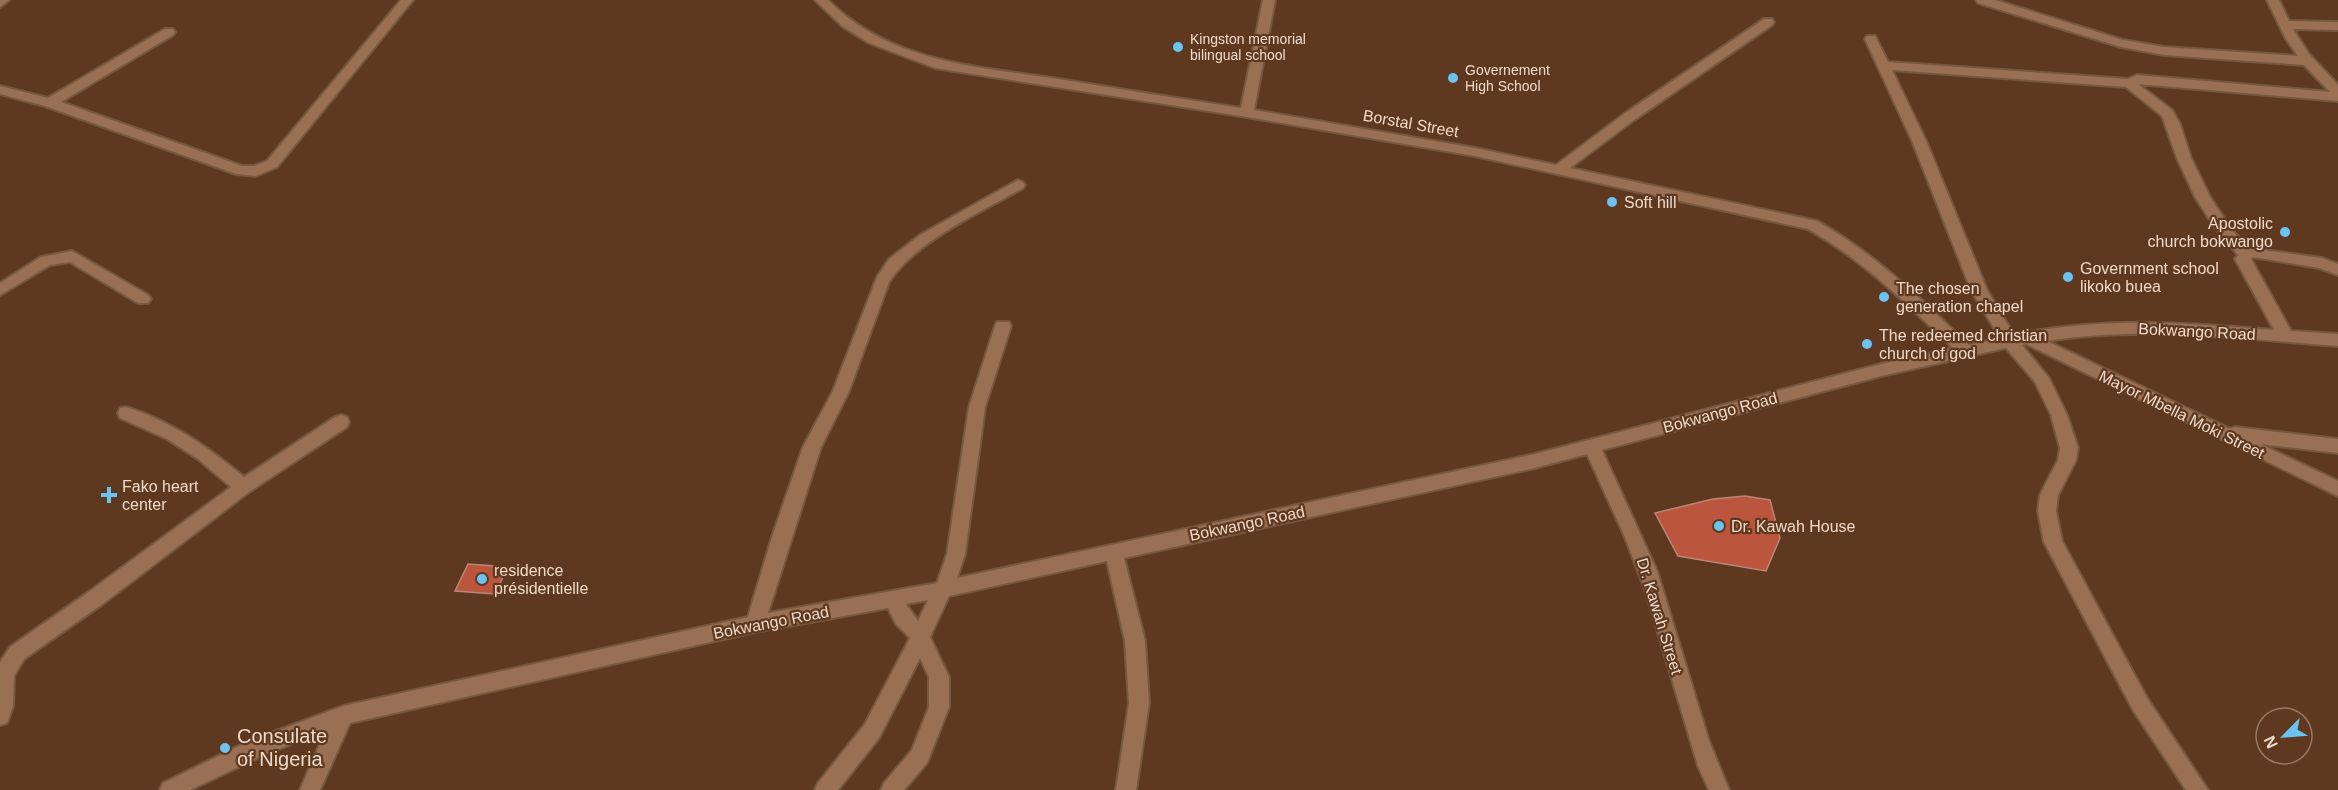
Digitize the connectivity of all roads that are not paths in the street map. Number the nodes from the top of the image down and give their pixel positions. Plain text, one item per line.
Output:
1 (407, 0) edge
2 (821, 0) edge
3 (1269, 0) edge
4 (1982, 0) edge
5 (2272, 0) edge
6 (1768, 22) dead end
7 (2285, 25) junction
8 (2338, 26) edge
9 (169, 32) dead end
10 (1871, 39) dead end
11 (2307, 61) junction
12 (1884, 66) junction
13 (2130, 83) junction
14 (0, 90) edge
15 (2338, 96) edge
16 (50, 103) junction
17 (1247, 113) junction
18 (1558, 170) junction
19 (1018, 186) dead end
20 (2246, 254) junction
21 (2338, 270) edge
22 (0, 290) edge
23 (143, 299) dead end
24 (1003, 326) dead end
25 (2286, 336) junction
26 (2018, 340) junction
27 (2338, 340) edge
28 (1966, 351) junction
29 (126, 413) dead end
30 (341, 422) dead end
31 (2220, 432) junction
32 (1592, 446) junction
33 (2338, 446) edge
34 (243, 487) junction
35 (2338, 489) edge
36 (1114, 552) junction
37 (940, 590) junction
38 (893, 598) junction
39 (755, 624) junction
40 (919, 635) junction
41 (343, 715) junction
42 (0, 716) edge
43 (170, 790) edge
44 (310, 790) edge
45 (825, 790) edge
46 (891, 790) edge
47 (1126, 790) edge
48 (1719, 790) edge
49 (2198, 790) edge

1 - 16 street
2 - 17 street, Borstal Street
3 - 17 street
4 - 11 street
5 - 7 street
6 - 18 street
7 - 8 street
7 - 11 street
9 - 16 street
10 - 12 street
11 - 15 street
12 - 13 street
12 - 26 street
13 - 15 street
13 - 20 street
14 - 16 street
17 - 18 street, Borstal Street
18 - 28 street, Borstal Street
19 - 39 street
20 - 21 street
20 - 25 street
22 - 23 street
24 - 37 street
25 - 26 street, Bokwango Road
25 - 27 street, Bokwango Road
26 - 28 street, Bokwango Road
26 - 31 street, Mayor Mbella Moki Street
26 - 49 street
28 - 32 street, Bokwango Road
29 - 34 street
30 - 34 street
31 - 33 street
31 - 35 street, Mayor Mbella Moki Street
32 - 36 street, Bokwango Road
32 - 48 street, Dr. Kawah Street
34 - 42 street
36 - 37 street, Bokwango Road
36 - 47 street
37 - 38 street, Bokwango Road
37 - 40 street
38 - 39 street, Bokwango Road
38 - 40 street
39 - 41 street, Bokwango Road
40 - 45 street
40 - 46 street
41 - 43 street, Bokwango Road
41 - 44 street

